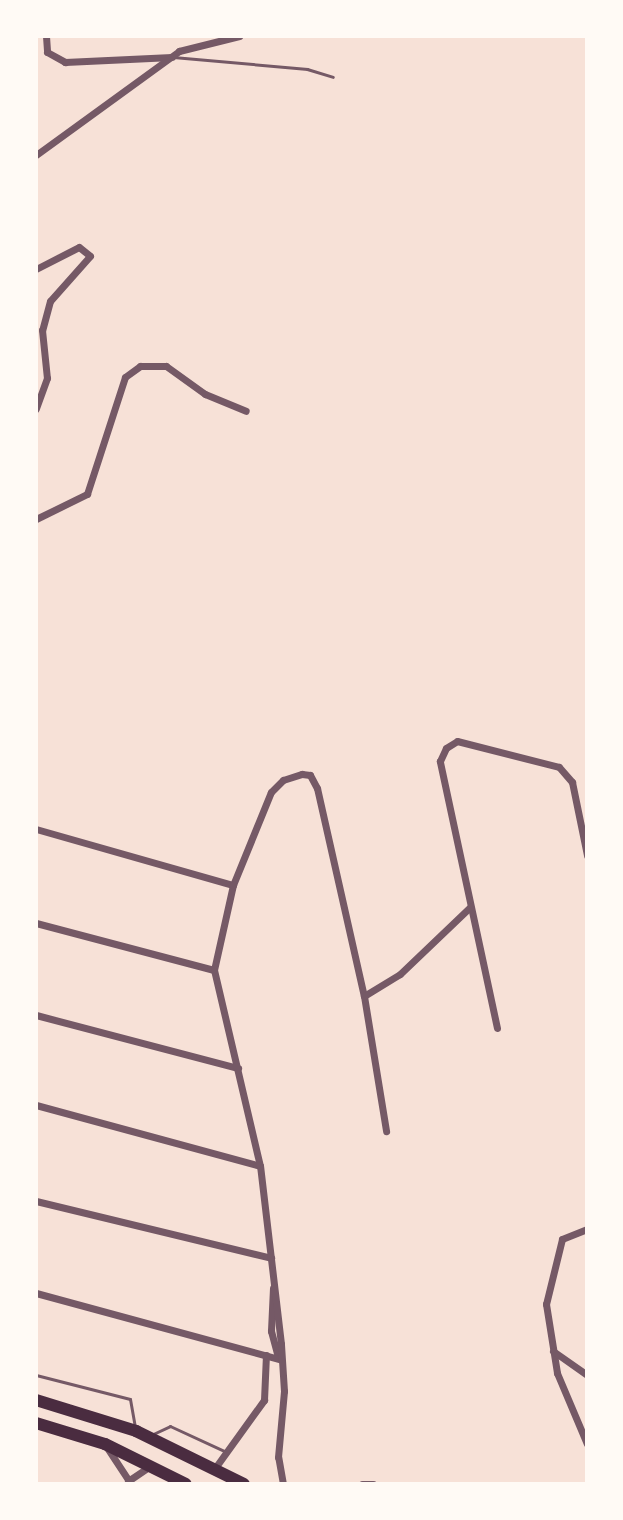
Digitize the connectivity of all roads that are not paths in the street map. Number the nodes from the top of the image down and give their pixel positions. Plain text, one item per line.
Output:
1 (46, 36) edge
2 (239, 36) edge
3 (173, 57) junction
4 (333, 77) dead end
5 (36, 155) edge
6 (36, 269) edge
7 (36, 409) edge
8 (246, 411) dead end
9 (36, 519) edge
10 (36, 829) edge
11 (587, 855) edge
12 (233, 885) junction
13 (470, 907) junction
14 (36, 923) edge
15 (214, 970) junction
16 (364, 996) junction
17 (36, 1015) edge
18 (497, 1028) dead end
19 (238, 1068) junction
20 (36, 1105) edge
21 (386, 1131) dead end
22 (260, 1166) junction
23 (36, 1201) edge
24 (587, 1229) edge
25 (271, 1258) junction
26 (36, 1293) edge
27 (553, 1351) junction
28 (266, 1355) junction
29 (279, 1359) junction
30 (36, 1375) edge
31 (587, 1375) edge
32 (36, 1400) edge
33 (36, 1423) edge
34 (136, 1431) junction
35 (149, 1437) junction
36 (105, 1444) junction
37 (587, 1444) edge
38 (227, 1453) junction
39 (150, 1466) junction
40 (215, 1468) junction
41 (130, 1482) edge
42 (186, 1484) edge
43 (244, 1484) edge
44 (283, 1484) edge
45 (362, 1484) edge
46 (373, 1484) edge

1 - 3 street
2 - 3 street
3 - 4 lane
3 - 5 street
6 - 7 street
8 - 9 street
10 - 12 street
11 - 13 street
12 - 15 street
12 - 16 street
13 - 16 street
13 - 18 street
14 - 15 street
15 - 19 street
16 - 21 street
17 - 19 street
19 - 22 street
20 - 22 street
22 - 25 street
23 - 25 street
24 - 27 street
25 - 29 street
26 - 28 street
27 - 31 street
27 - 37 street
28 - 29 street
28 - 38 street
29 - 44 street
30 - 34 lane
32 - 34 highway
33 - 36 highway
34 - 35 highway
35 - 38 lane
35 - 40 highway
36 - 39 highway
36 - 41 street
38 - 40 street
39 - 41 street
39 - 42 highway
40 - 43 highway
45 - 46 street

